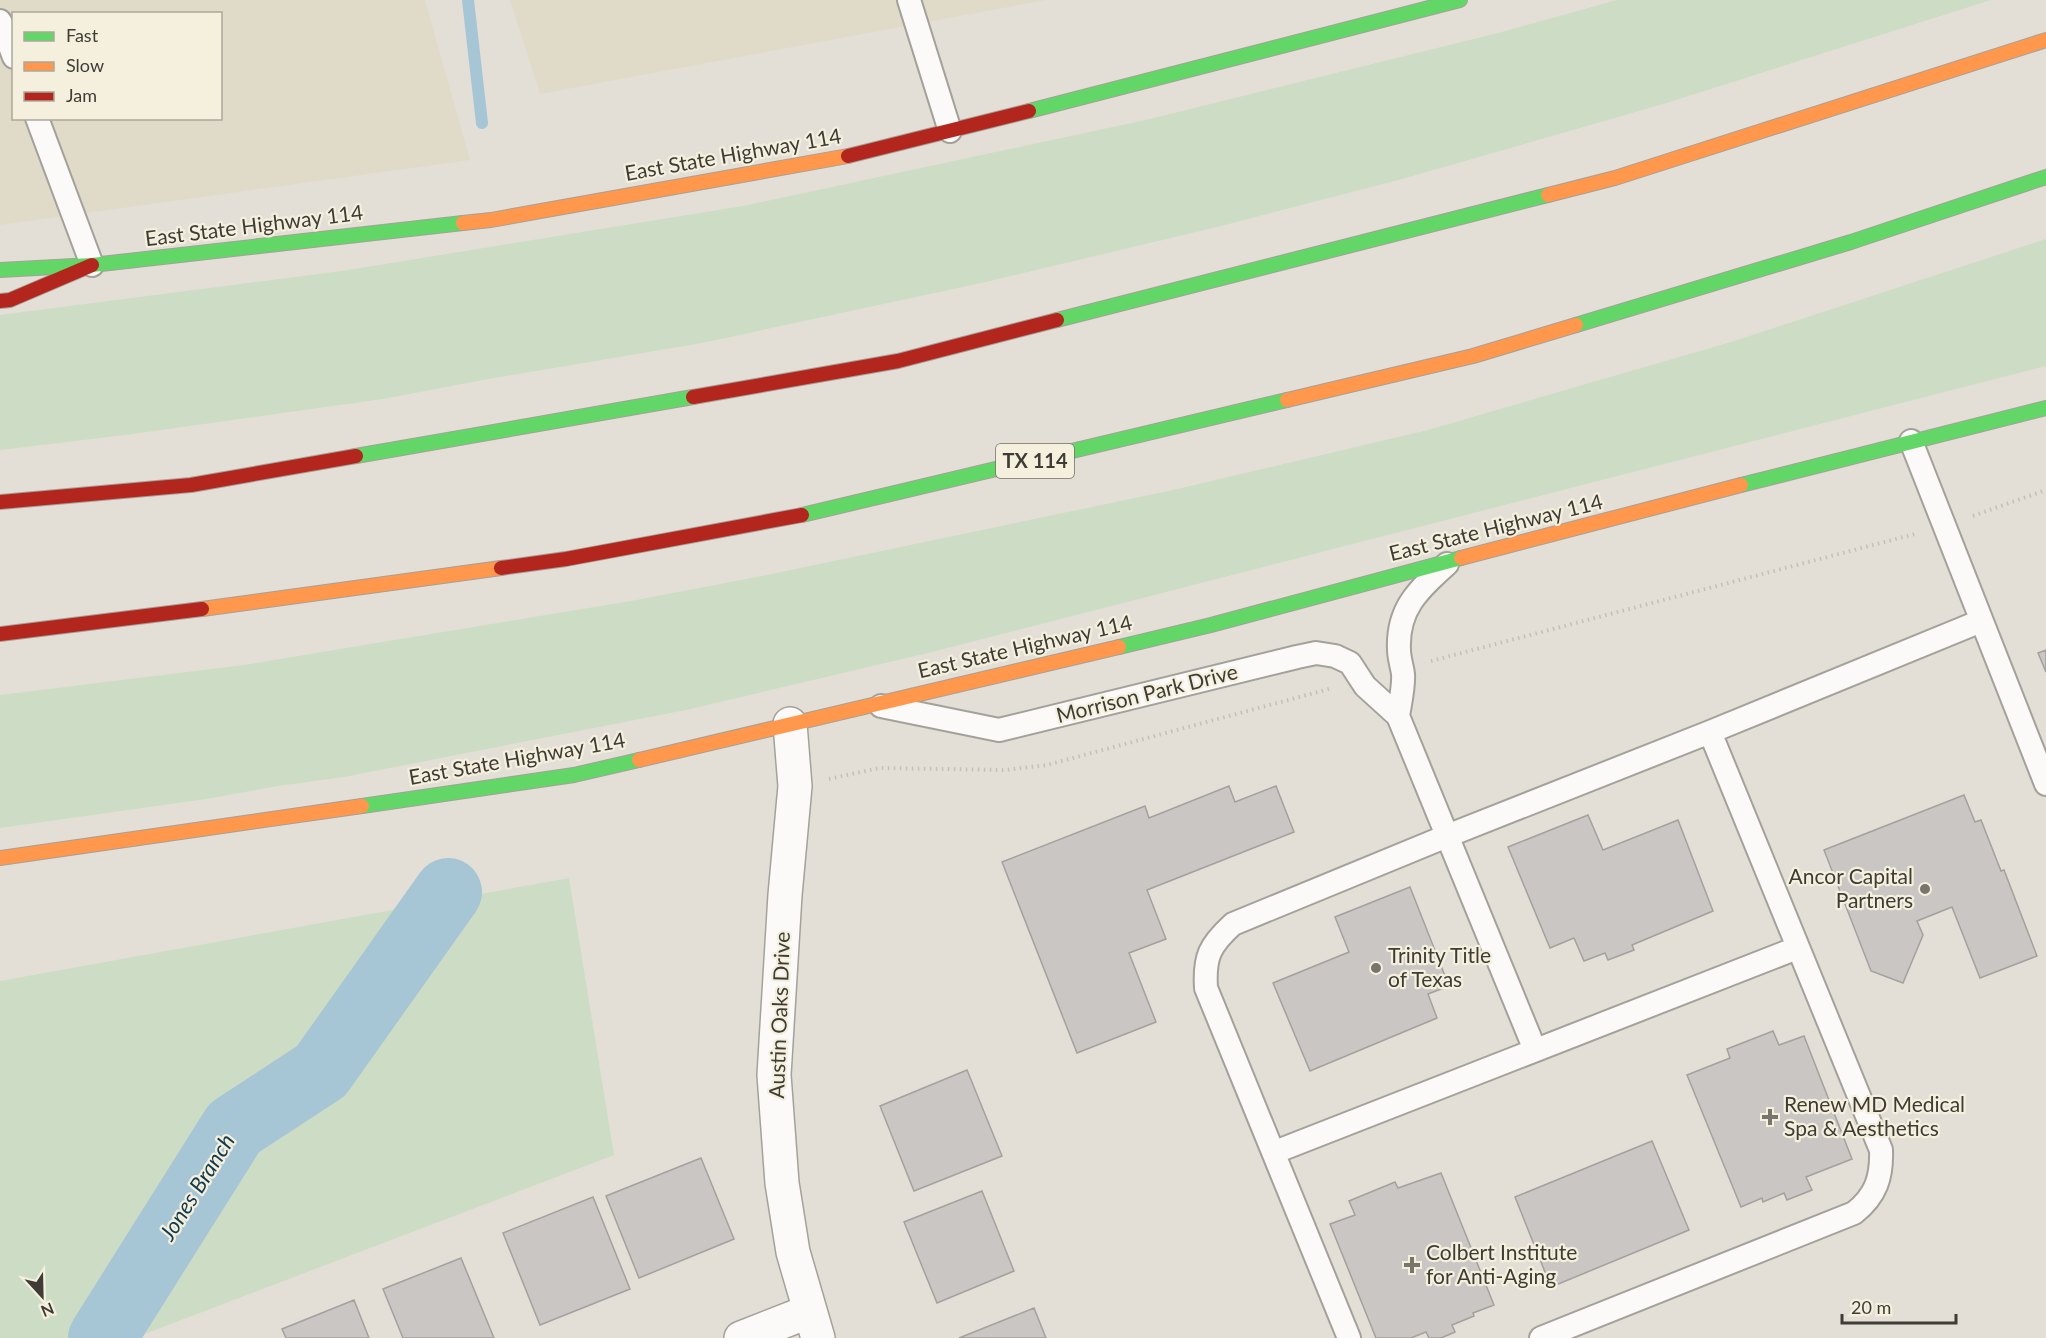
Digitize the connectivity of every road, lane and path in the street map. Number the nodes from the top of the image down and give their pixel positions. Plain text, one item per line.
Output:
1 (909, 0) edge
2 (1460, 0) edge
3 (0, 21) edge
4 (2046, 40) edge
5 (12, 52) edge
6 (38, 120) edge
7 (950, 131) junction
8 (2046, 177) edge
9 (92, 265) junction
10 (0, 270) edge
11 (0, 301) edge
12 (2046, 408) edge
13 (1911, 441) junction
14 (0, 502) edge
15 (1451, 561) junction
16 (1981, 621) junction
17 (0, 634) edge
18 (873, 705) junction
19 (1398, 716) junction
20 (790, 724) junction
21 (1710, 732) junction
22 (2046, 784) edge
23 (1448, 836) junction
24 (0, 858) edge
25 (1797, 948) junction
26 (1535, 1050) junction
27 (1275, 1152) junction
28 (814, 1325) edge
29 (741, 1338) edge
30 (1349, 1338) edge
31 (1541, 1338) edge

1 - 7 lane
2 - 7 main road, East State Highway 114
3 - 5 lane
4 - 14 main road
6 - 9 lane
7 - 9 main road, East State Highway 114
8 - 17 main road, TX 114
9 - 10 main road, East State Highway 114
9 - 11 main road
12 - 13 main road, East State Highway 114
13 - 15 main road, East State Highway 114
13 - 16 lane
15 - 18 main road, East State Highway 114
15 - 19 lane, Morrison Park Drive
16 - 21 lane
16 - 22 lane
18 - 19 lane, Morrison Park Drive
18 - 20 main road, East State Highway 114
19 - 23 lane, Morrison Park Drive
20 - 24 main road, East State Highway 114
20 - 28 street, Austin Oaks Drive
21 - 23 lane
21 - 25 lane
23 - 26 lane, Morrison Park Drive
23 - 27 lane
25 - 26 lane
25 - 31 lane
26 - 27 lane
27 - 30 lane
28 - 29 street

